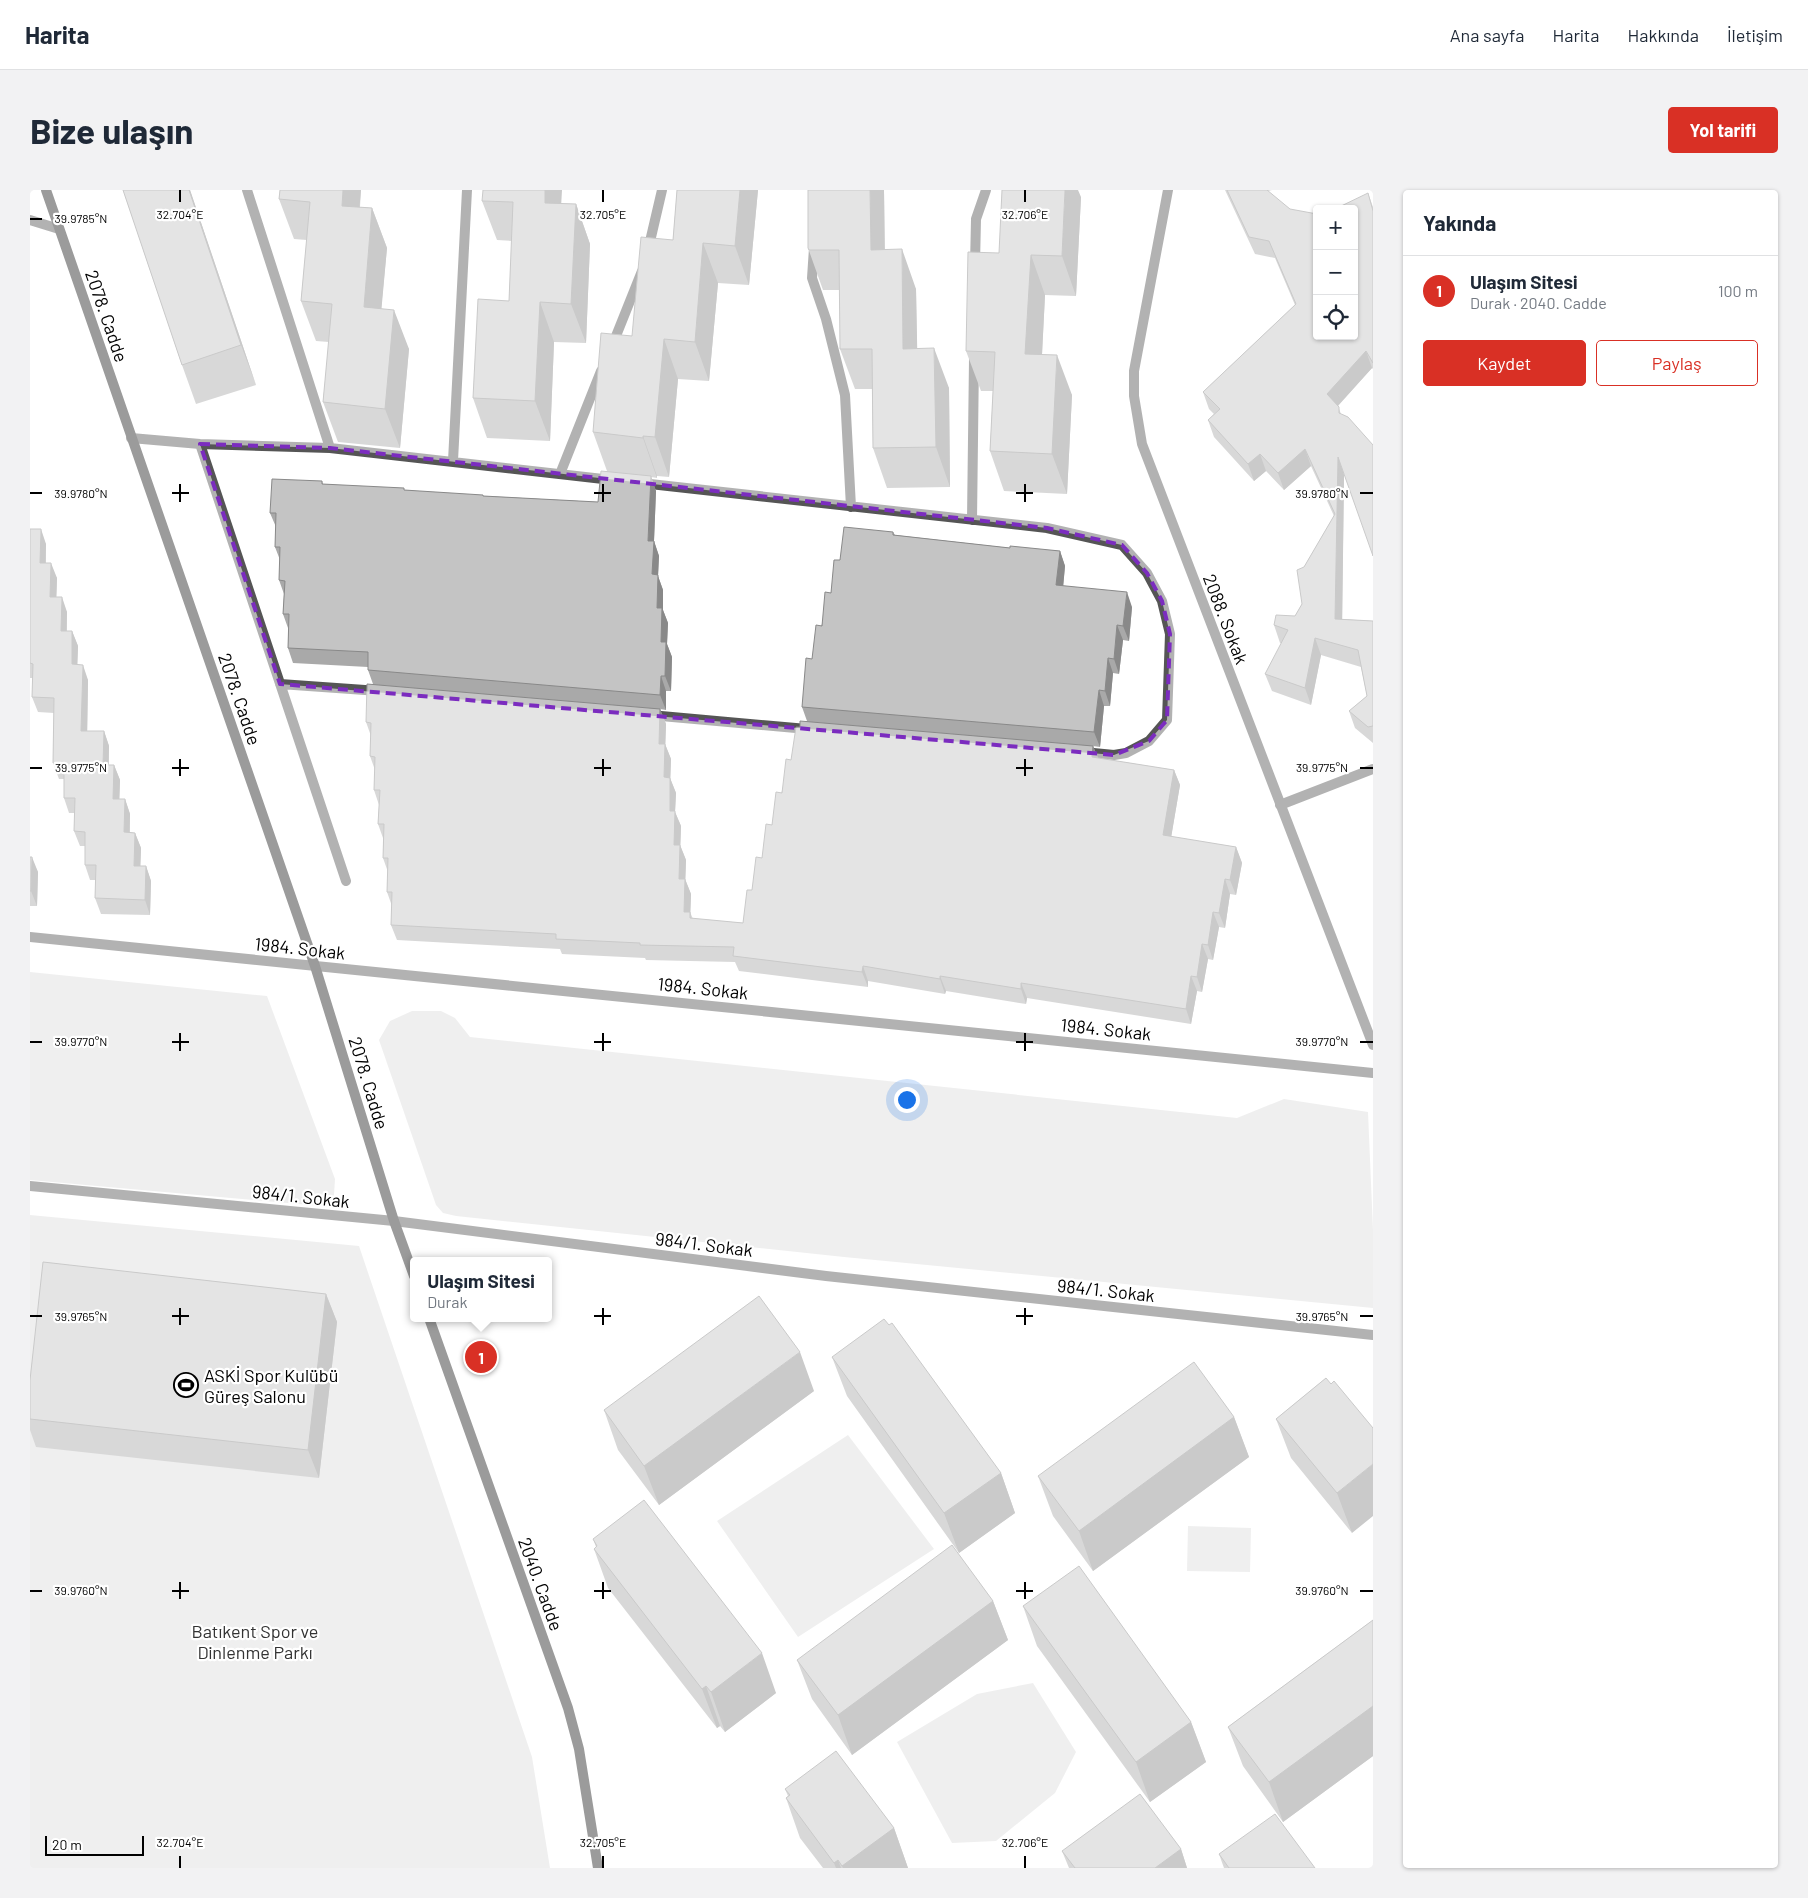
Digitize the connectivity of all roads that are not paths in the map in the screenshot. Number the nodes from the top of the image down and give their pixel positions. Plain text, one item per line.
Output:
1 (46, 190) edge
2 (247, 190) edge
3 (467, 190) edge
4 (662, 190) edge
5 (986, 190) edge
6 (1168, 190) edge
7 (30, 220) edge
8 (59, 229) junction
9 (814, 239) edge
10 (975, 278) edge
11 (974, 345) edge
12 (132, 438) junction
13 (200, 444) junction
14 (330, 448) junction
15 (453, 461) junction
16 (560, 474) junction
17 (851, 507) junction
18 (972, 520) junction
19 (280, 684) junction
20 (392, 692) edge
21 (640, 714) edge
22 (815, 729) edge
23 (1076, 752) edge
24 (1373, 768) edge
25 (1280, 805) junction
26 (346, 881) dead end
27 (30, 937) edge
28 (315, 966) junction
29 (1373, 1045) edge
30 (1373, 1073) edge
31 (30, 1186) edge
32 (394, 1221) junction
33 (410, 1265) edge
34 (430, 1322) edge
35 (1373, 1335) edge
36 (598, 1868) edge

1 - 8 street, 2078. Cadde
2 - 14 street
3 - 15 street
4 - 16 street
5 - 10 street
6 - 25 street, 2088. Sokak
7 - 8 street
8 - 12 street, 2078. Cadde
9 - 17 street
11 - 18 street
12 - 13 street
12 - 28 street, 2078. Cadde
13 - 14 street
13 - 19 street
14 - 15 street
15 - 16 street
16 - 17 street
17 - 18 street
18 - 23 street
19 - 20 street
19 - 26 street
21 - 22 street
24 - 25 street
25 - 29 street, 2088. Sokak
27 - 28 street, 1984. Sokak
28 - 30 street, 1984. Sokak
28 - 32 street, 2078. Cadde
31 - 32 street, 984/1. Sokak
32 - 33 street
32 - 35 street, 984/1. Sokak
34 - 36 street, 2040. Cadde

